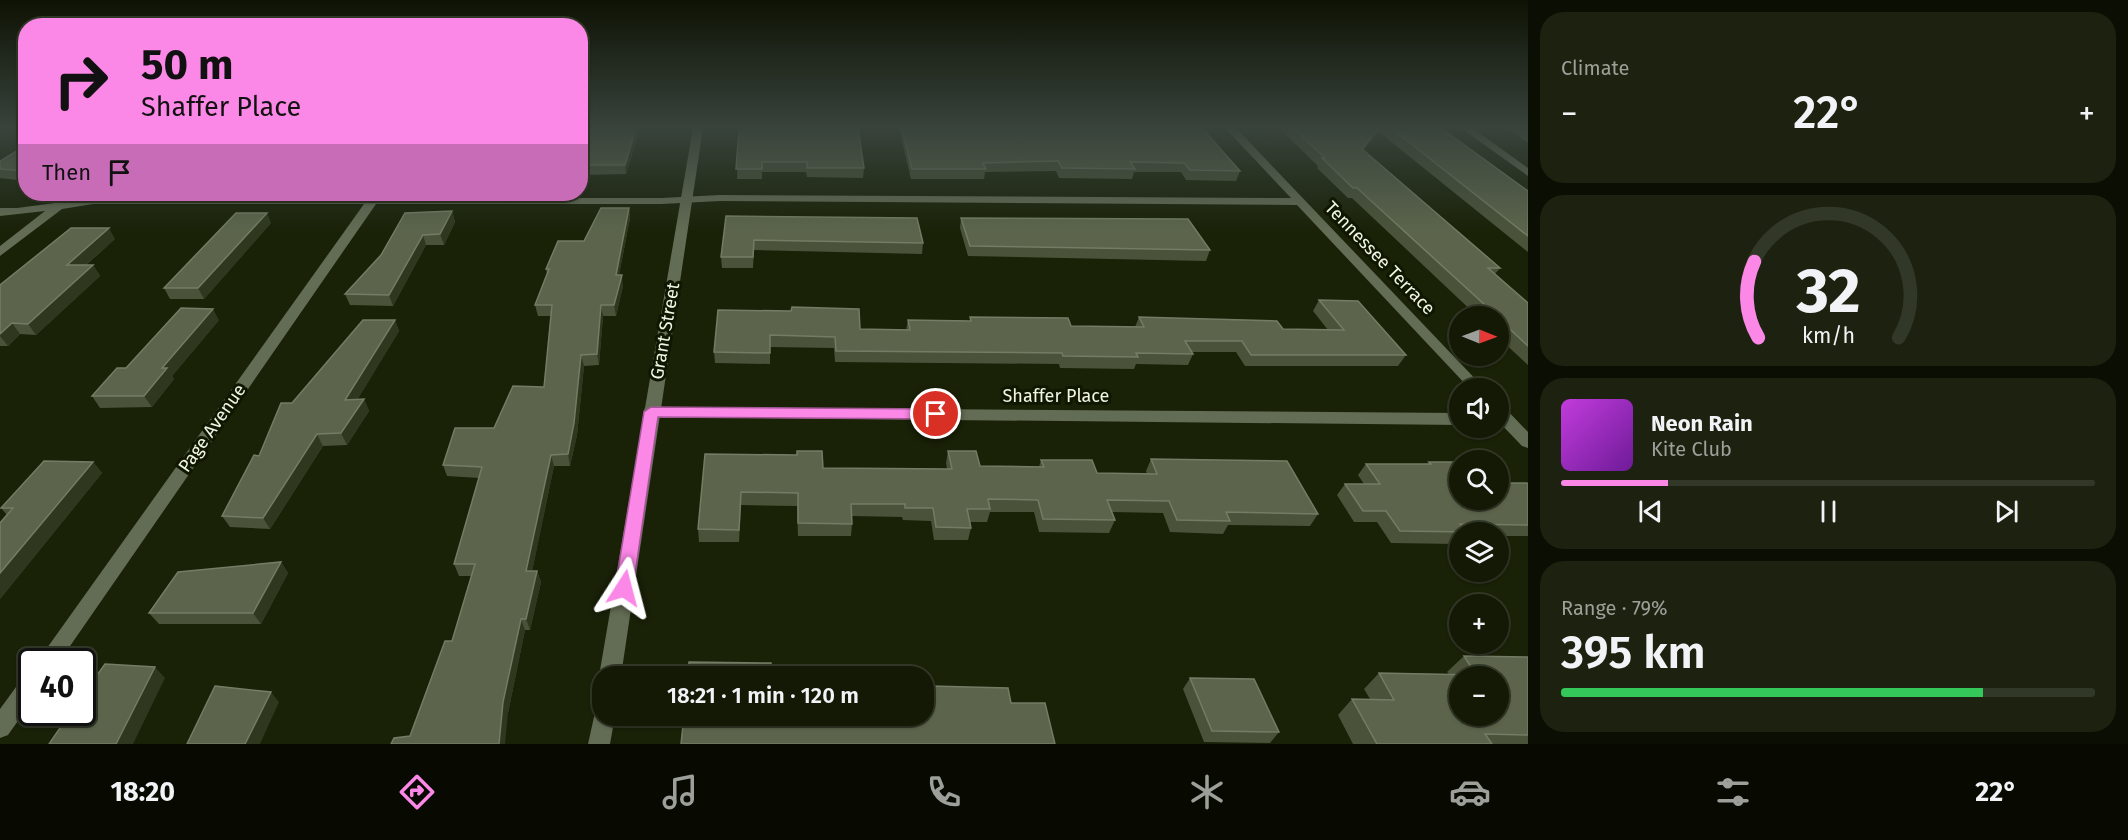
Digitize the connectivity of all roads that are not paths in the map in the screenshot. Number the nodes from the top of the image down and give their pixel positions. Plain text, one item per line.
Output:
1 (693, 163) edge
2 (1262, 163) edge
3 (1515, 163) edge
4 (1528, 172) edge
5 (588, 199) edge
6 (688, 200) junction
7 (65, 201) edge
8 (93, 201) edge
9 (372, 201) edge
10 (1299, 202) junction
11 (59, 206) junction
12 (0, 212) edge
13 (0, 252) edge
14 (1467, 378) edge
15 (651, 412) junction
16 (1449, 419) edge
17 (1509, 424) edge
18 (1528, 442) edge
19 (57, 648) edge
20 (612, 666) edge
21 (18, 702) edge
22 (602, 726) edge
23 (0, 727) edge
24 (599, 744) edge

1 - 6 street, Grant Street
2 - 10 street, Tennessee Terrace
3 - 4 street
5 - 6 street
6 - 10 street
6 - 15 street, Grant Street
7 - 11 street
8 - 11 street
9 - 19 street, Page Avenue
10 - 14 street, Tennessee Terrace
11 - 12 street
11 - 13 street
15 - 16 street, Shaffer Place
15 - 20 street, Grant Street
17 - 18 street
21 - 23 street
22 - 24 street

